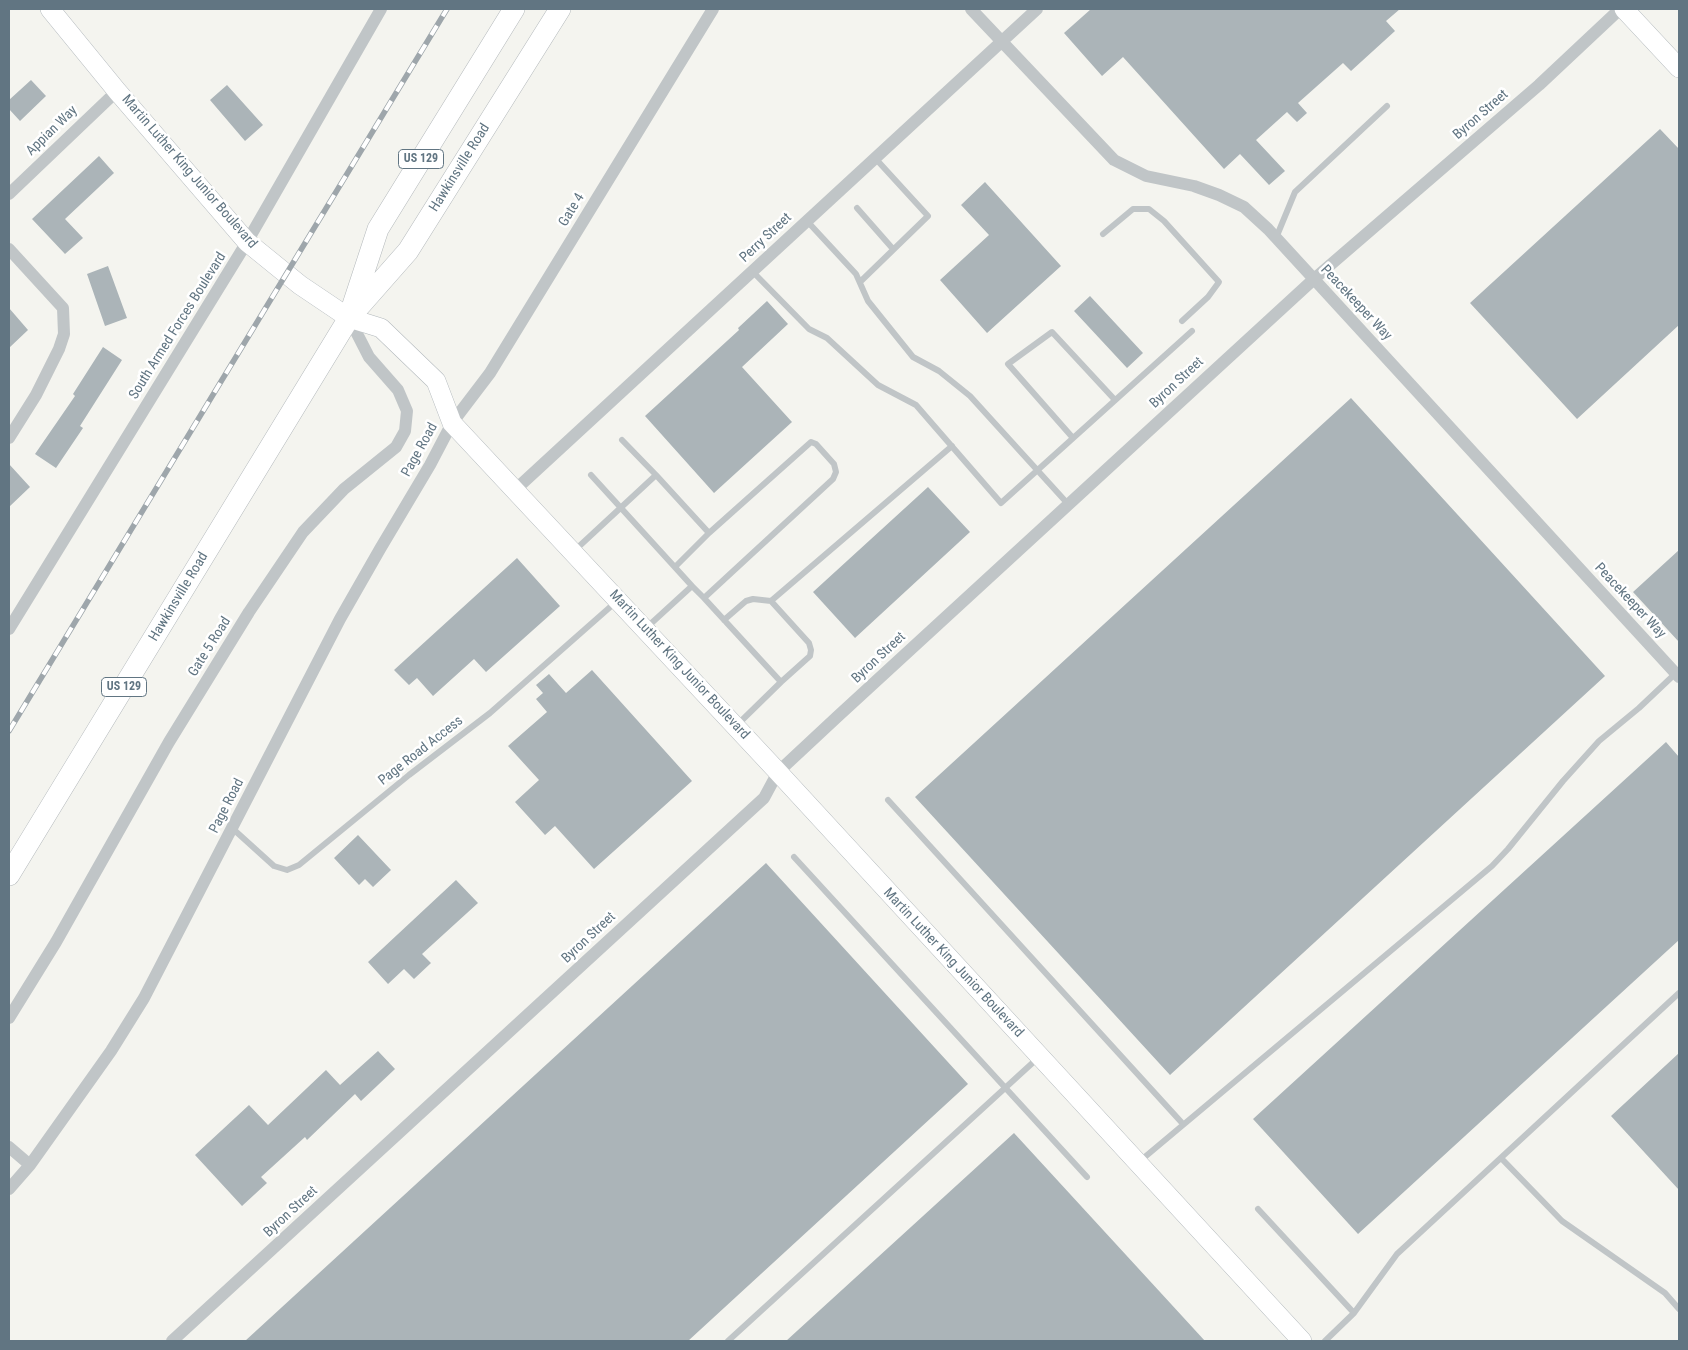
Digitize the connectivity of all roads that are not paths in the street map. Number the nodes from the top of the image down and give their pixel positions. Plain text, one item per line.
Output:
1 (381, 9) edge
2 (514, 9) edge
3 (560, 9) edge
4 (713, 9) edge
5 (971, 9) edge
6 (1037, 9) edge
7 (1620, 9) edge
8 (1624, 9) edge
9 (57, 11) edge
10 (1001, 42) junction
11 (1679, 68) edge
12 (117, 91) junction
13 (1387, 106) dead end
14 (875, 158) junction
15 (9, 194) edge
16 (857, 208) dead end
17 (808, 220) junction
18 (1103, 234) dead end
19 (1276, 238) junction
20 (247, 242) junction
21 (9, 248) edge
22 (894, 250) junction
23 (752, 272) junction
24 (1314, 279) junction
25 (860, 282) junction
26 (349, 318) junction
27 (1182, 321) dead end
28 (1192, 331) dead end
29 (1115, 400) junction
30 (452, 424) junction
31 (9, 438) edge
32 (1073, 438) junction
33 (622, 440) dead end
34 (952, 446) junction
35 (1038, 470) junction
36 (591, 475) dead end
37 (656, 475) junction
38 (515, 490) junction
39 (1068, 504) junction
40 (620, 507) junction
41 (709, 533) junction
42 (573, 552) junction
43 (675, 567) junction
44 (692, 586) junction
45 (704, 598) junction
46 (618, 601) junction
47 (771, 601) junction
48 (724, 620) junction
49 (9, 628) edge
50 (644, 630) junction
51 (1677, 675) edge
52 (781, 682) junction
53 (735, 727) junction
54 (778, 772) junction
55 (888, 800) dead end
56 (232, 828) junction
57 (794, 857) dead end
58 (9, 875) edge
59 (1679, 994) edge
60 (9, 1018) edge
61 (1039, 1057) junction
62 (1006, 1088) junction
63 (1183, 1124) junction
64 (9, 1147) edge
65 (1501, 1158) junction
66 (1137, 1164) junction
67 (30, 1165) junction
68 (1087, 1177) dead end
69 (9, 1189) edge
70 (1258, 1209) dead end
71 (1679, 1309) edge
72 (1354, 1313) junction
73 (172, 1341) edge
74 (728, 1341) edge
75 (1302, 1341) edge
76 (1325, 1341) edge

1 - 20 street, South Armed Forces Boulevard
2 - 26 main road, Hawkinsville Road / US 129
3 - 26 main road, Hawkinsville Road / US 129
4 - 30 street, Gate 4
5 - 10 street, Peacekeeper Way
6 - 10 street, Perry Street
7 - 24 street, Byron Street
8 - 11 street
9 - 12 street, Martin Luther King Junior Boulevard
10 - 14 street, Perry Street
10 - 19 street, Peacekeeper Way
12 - 15 street, Appian Way
12 - 20 street, Martin Luther King Junior Boulevard
13 - 19 lane
14 - 17 street, Perry Street
14 - 22 lane
16 - 22 lane
17 - 23 street, Perry Street
17 - 25 lane
18 - 27 lane
19 - 24 street, Peacekeeper Way
20 - 26 street, Martin Luther King Junior Boulevard
20 - 49 street, South Armed Forces Boulevard
21 - 31 street
22 - 25 lane
23 - 34 lane
23 - 38 street, Perry Street
24 - 39 street, Byron Street
24 - 51 street, Peacekeeper Way
25 - 35 lane
26 - 30 street, Martin Luther King Junior Boulevard
26 - 58 main road, Hawkinsville Road / US 129
26 - 60 street, Gate 5 Road
28 - 29 lane
29 - 32 lane
29 - 32 lane
30 - 38 street, Martin Luther King Junior Boulevard
30 - 56 street, Page Road
32 - 35 lane
33 - 37 lane
34 - 35 lane
34 - 47 lane
35 - 39 lane
36 - 40 lane
37 - 40 lane
37 - 41 lane
38 - 42 street, Martin Luther King Junior Boulevard
39 - 54 street, Byron Street
40 - 42 lane
40 - 43 lane
41 - 43 lane
41 - 45 lane
42 - 46 street, Martin Luther King Junior Boulevard
43 - 44 lane
44 - 45 lane
44 - 50 lane
45 - 48 lane
46 - 50 street, Martin Luther King Junior Boulevard
46 - 56 lane, Page Road Access
47 - 48 lane
47 - 52 lane
48 - 52 lane
50 - 53 street, Martin Luther King Junior Boulevard
51 - 63 lane
52 - 53 lane
53 - 54 street, Martin Luther King Junior Boulevard
54 - 61 street, Martin Luther King Junior Boulevard
54 - 73 street, Byron Street
55 - 63 lane
56 - 67 street, Page Road
57 - 62 lane
59 - 65 lane
61 - 62 lane
61 - 66 street, Martin Luther King Junior Boulevard
62 - 68 lane
62 - 74 lane
63 - 66 lane
64 - 67 street
65 - 71 lane
65 - 72 lane
66 - 75 street, Martin Luther King Junior Boulevard
67 - 69 street, Page Road
70 - 72 lane
72 - 76 lane

